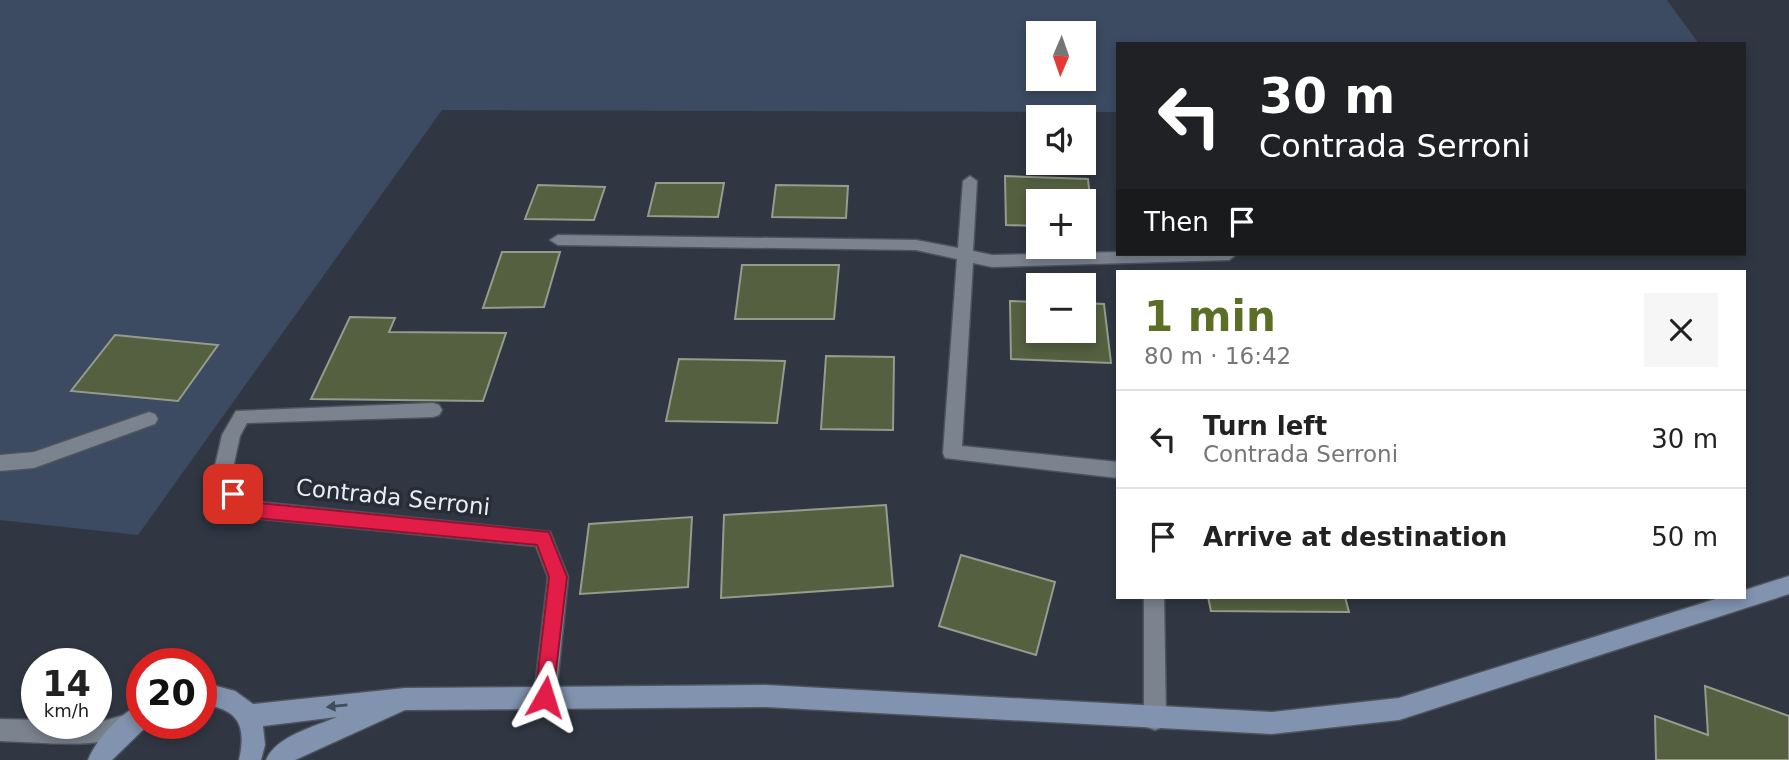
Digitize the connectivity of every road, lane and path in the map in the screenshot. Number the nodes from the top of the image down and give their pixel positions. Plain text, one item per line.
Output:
1 (970, 181) dead end
2 (558, 240) dead end
3 (965, 253) junction
4 (1161, 256) edge
5 (433, 410) dead end
6 (149, 419) dead end
7 (0, 463) edge
8 (1116, 470) edge
9 (1789, 585) edge
10 (1154, 599) edge
11 (1745, 599) edge
12 (1746, 599) edge
13 (217, 694) edge
14 (545, 697) junction
15 (405, 699) junction
16 (249, 716) junction
17 (1155, 719) junction
18 (126, 723) edge
19 (0, 730) edge
20 (126, 730) edge
21 (99, 760) edge
22 (250, 760) edge
23 (277, 760) edge

1 - 3 street
2 - 3 street
3 - 4 street
3 - 8 street
5 - 14 street, Contrada Serroni
6 - 7 street
9 - 12 main road
10 - 17 street
11 - 17 main road
13 - 16 main road
14 - 15 main road
14 - 17 main road
15 -> 16 main road
15 - 23 main road
16 - 22 main road
18 - 19 street
20 - 21 main road

